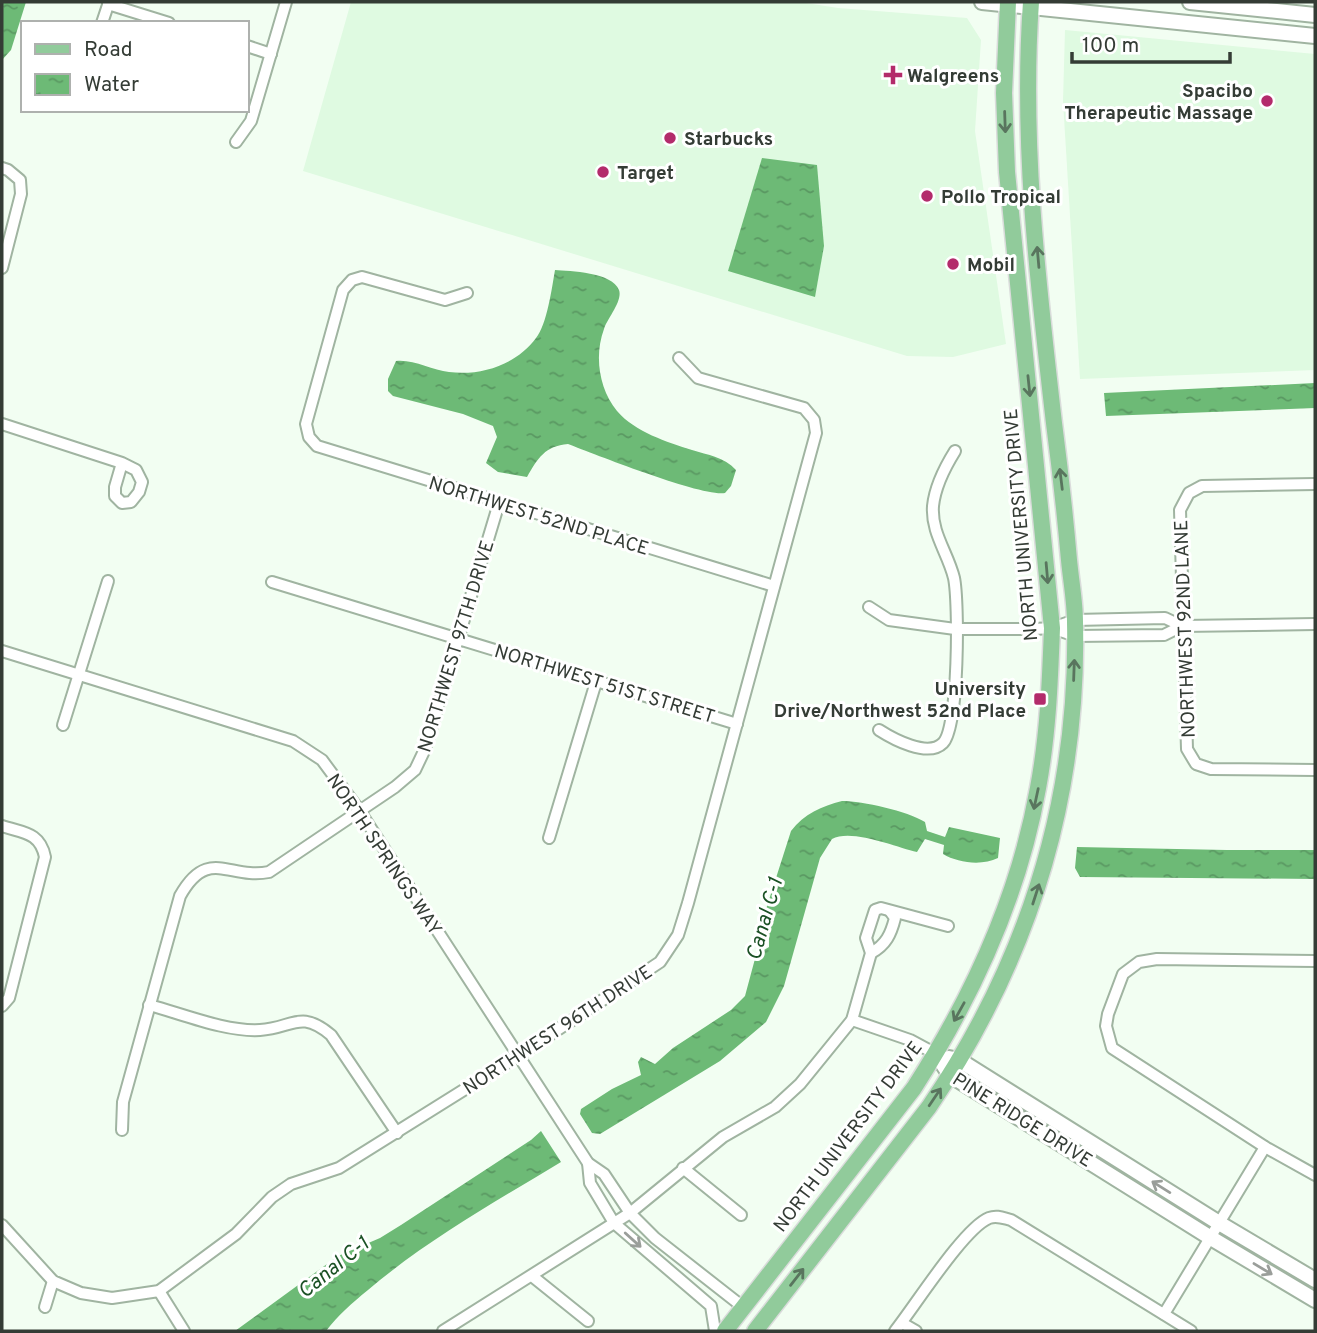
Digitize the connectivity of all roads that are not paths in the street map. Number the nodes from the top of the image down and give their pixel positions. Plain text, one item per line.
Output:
1 (286, 2) edge
2 (982, 2) edge
3 (1191, 2) edge
4 (108, 3) edge
5 (1008, 3) edge
6 (1031, 4) edge
7 (1315, 15) edge
8 (103, 21) edge
9 (163, 21) edge
10 (1315, 36) edge
11 (248, 46) edge
12 (271, 54) junction
13 (236, 142) dead end
14 (2, 168) edge
15 (2, 268) edge
16 (467, 293) dead end
17 (1022, 318) junction
18 (1045, 345) junction
19 (678, 358) dead end
20 (2, 424) edge
21 (954, 451) dead end
22 (121, 463) dead end
23 (1315, 484) edge
24 (499, 503) junction
25 (108, 581) dead end
26 (272, 582) dead end
27 (774, 586) junction
28 (869, 607) dead end
29 (1133, 619) junction
30 (1315, 624) edge
31 (1182, 626) junction
32 (1052, 628) junction
33 (1075, 628) junction
34 (956, 629) junction
35 (1134, 635) junction
36 (457, 638) junction
37 (2, 651) edge
38 (79, 674) junction
39 (596, 682) junction
40 (737, 724) junction
41 (63, 725) dead end
42 (879, 730) dead end
43 (1315, 770) edge
44 (359, 810) junction
45 (2, 826) edge
46 (549, 838) dead end
47 (890, 911) junction
48 (948, 926) dead end
49 (871, 953) junction
50 (1315, 961) edge
51 (149, 1005) junction
52 (2, 1006) edge
53 (852, 1020) junction
54 (936, 1054) junction
55 (518, 1056) junction
56 (955, 1068) junction
57 (122, 1130) dead end
58 (397, 1133) junction
59 (1265, 1147) junction
60 (588, 1163) junction
61 (683, 1168) junction
62 (1315, 1175) edge
63 (630, 1213) junction
64 (741, 1215) dead end
65 (614, 1223) junction
66 (1219, 1223) junction
67 (2, 1225) edge
68 (1211, 1238) junction
69 (780, 1260) junction
70 (532, 1276) junction
71 (1315, 1280) edge
72 (53, 1281) junction
73 (159, 1291) junction
74 (1315, 1300) edge
75 (44, 1307) dead end
76 (743, 1307) junction
77 (1164, 1314) junction
78 (588, 1321) dead end
79 (899, 1327) edge
80 (757, 1330) edge
81 (184, 1331) edge
82 (443, 1331) edge
83 (715, 1331) edge
84 (725, 1331) edge
85 (740, 1331) edge
86 (916, 1331) edge
87 (1191, 1331) edge

1 - 12 street
2 - 5 street
3 - 7 street
4 - 8 street
4 - 9 street
5 - 6 street
5 -> 17 main road, NORTH UNIVERSITY DRIVE
6 - 10 street
18 -> 6 main road
11 - 12 street
12 - 13 street
14 - 15 street
16 - 24 street, NORTHWEST 52ND PLACE
17 - 18 main road
17 -> 32 main road, NORTH UNIVERSITY DRIVE
33 -> 18 main road
19 - 27 street, NORTHWEST 96TH DRIVE
20 - 22 street
21 - 34 street
23 - 31 street, NORTHWEST 92ND LANE
24 - 27 street, NORTHWEST 52ND PLACE
24 - 36 street, NORTHWEST 97TH DRIVE
25 - 38 street
26 - 36 street, NORTHWEST 51ST STREET
27 - 40 street, NORTHWEST 96TH DRIVE
28 - 34 street
29 - 31 street
29 - 33 street
29 - 35 street
30 - 31 street
31 - 35 street
31 - 43 street, NORTHWEST 92ND LANE
32 - 33 street
32 - 34 street
32 -> 54 main road, NORTH UNIVERSITY DRIVE
33 - 35 street
56 -> 33 main road
34 - 42 street
36 - 39 street, NORTHWEST 51ST STREET
36 - 44 street, NORTHWEST 97TH DRIVE
37 - 38 street, NORTH SPRINGS WAY
38 - 41 street
38 - 44 street, NORTH SPRINGS WAY
39 - 40 street, NORTHWEST 51ST STREET
39 - 46 street
40 - 55 street, NORTHWEST 96TH DRIVE
44 - 51 street, NORTHWEST 97TH DRIVE
44 - 55 street, NORTH SPRINGS WAY
45 - 52 street
47 - 48 street
47 - 49 street
47 - 49 street
49 - 53 street
50 - 59 street
51 - 57 street, NORTHWEST 97TH DRIVE
51 - 58 street
53 - 54 street
53 - 61 street
54 - 56 street, PINE RIDGE DRIVE
54 - 69 main road, NORTH UNIVERSITY DRIVE
55 - 58 street, NORTHWEST 96TH DRIVE
55 - 60 street, NORTH SPRINGS WAY
66 -> 56 street, PINE RIDGE DRIVE
56 - 68 street, PINE RIDGE DRIVE
80 -> 56 main road
58 - 73 street, NORTHWEST 96TH DRIVE
59 - 62 street
59 - 66 street
60 - 63 street, NORTH SPRINGS WAY
60 - 65 street, NORTH SPRINGS WAY
61 - 63 street
61 - 64 street
63 - 65 street
63 - 76 street, NORTH SPRINGS WAY
65 - 70 street
65 -> 83 street, NORTH SPRINGS WAY
66 - 68 street
66 - 71 street, PINE RIDGE DRIVE
67 - 72 street
68 -> 74 street, PINE RIDGE DRIVE
68 - 77 street
69 - 76 main road, NORTH UNIVERSITY DRIVE
69 - 80 main road
70 - 78 street
70 - 82 street
72 - 73 street
72 - 75 street
73 - 81 street
76 - 84 main road, NORTH UNIVERSITY DRIVE
76 - 85 main road
77 - 79 street
77 - 87 street
79 - 86 street

